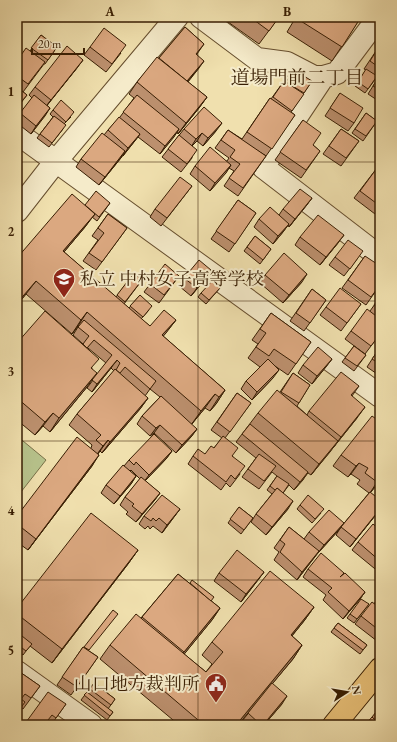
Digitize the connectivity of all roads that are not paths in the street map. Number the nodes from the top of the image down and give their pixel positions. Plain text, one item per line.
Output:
1 (177, 17) edge
2 (201, 17) edge
3 (380, 25) edge
4 (323, 77) junction
5 (17, 133) edge
6 (56, 161) junction
7 (17, 211) edge
8 (380, 257) edge
9 (380, 396) edge
10 (380, 670) edge
11 (17, 672) edge
12 (91, 725) edge
13 (334, 725) edge

1 - 6 street
2 - 4 street
3 - 4 street
4 - 8 street
5 - 6 street
6 - 7 street
6 - 9 street
10 - 13 main road
11 - 12 street

